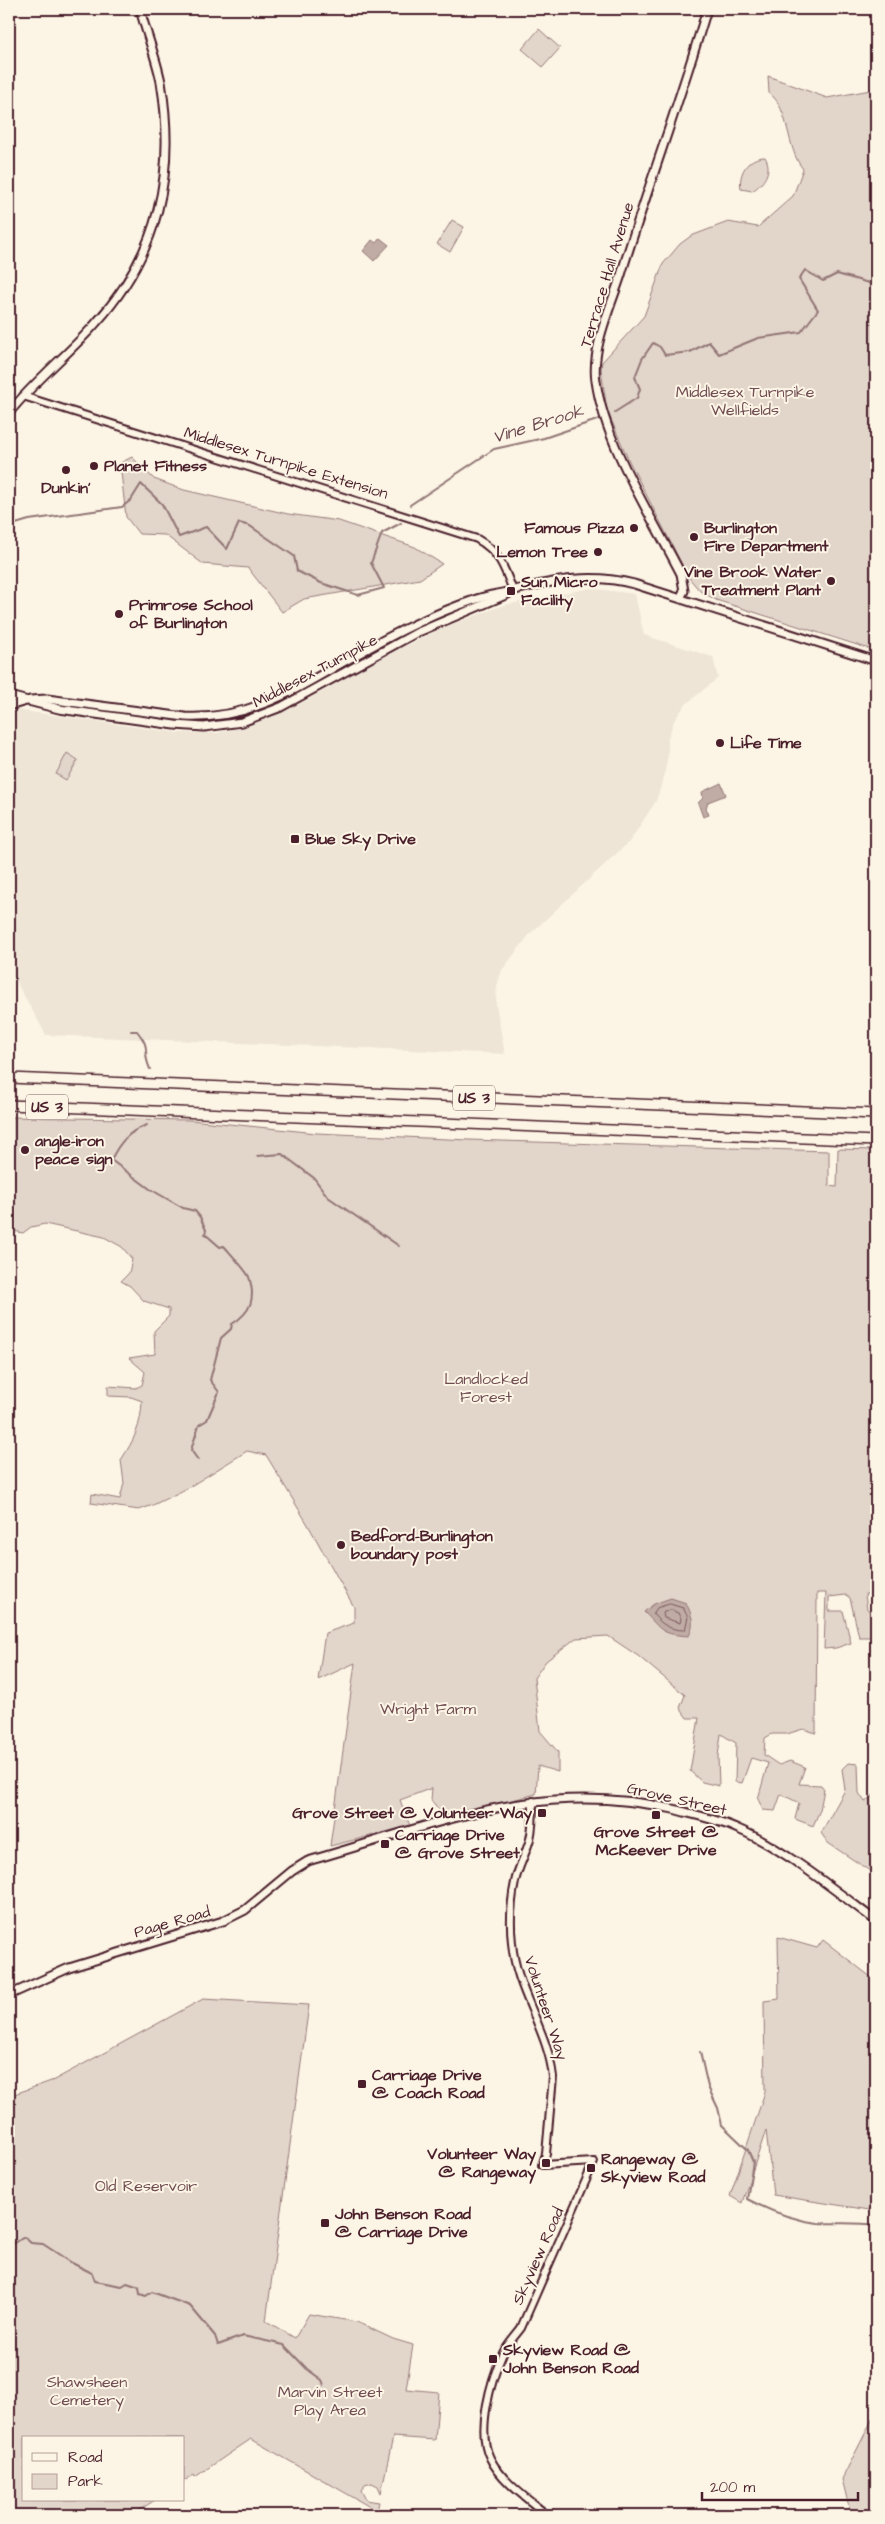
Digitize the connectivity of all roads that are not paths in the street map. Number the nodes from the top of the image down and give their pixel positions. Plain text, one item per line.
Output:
1 (140, 9) edge
2 (707, 9) edge
3 (23, 396) junction
4 (9, 413) edge
5 (513, 591) junction
6 (680, 598) junction
7 (876, 661) edge
8 (9, 696) edge
9 (30, 700) junction
10 (9, 706) edge
11 (9, 1078) edge
12 (9, 1105) edge
13 (876, 1114) edge
14 (876, 1141) edge
15 (533, 1801) junction
16 (330, 1854) joint
17 (876, 1921) edge
18 (9, 1995) edge
19 (594, 2162) joint
20 (547, 2515) edge

1 - 3 main road
2 - 6 main road, Terrace Hall Avenue
3 - 4 main road
3 - 5 street, Middlesex Turnpike Extension
5 - 6 main road, Middlesex Turnpike
5 - 9 main road, Middlesex Turnpike
6 - 7 main road, Middlesex Turnpike
8 - 9 main road, Middlesex Turnpike
9 - 10 main road
11 - 13 highway, US 3
12 - 14 highway, US 3
15 - 16 main road, Grove Street
15 - 17 main road, Grove Street
15 - 19 street, Volunteer Way
16 - 18 main road, Page Road
19 - 20 street, Skyview Road

